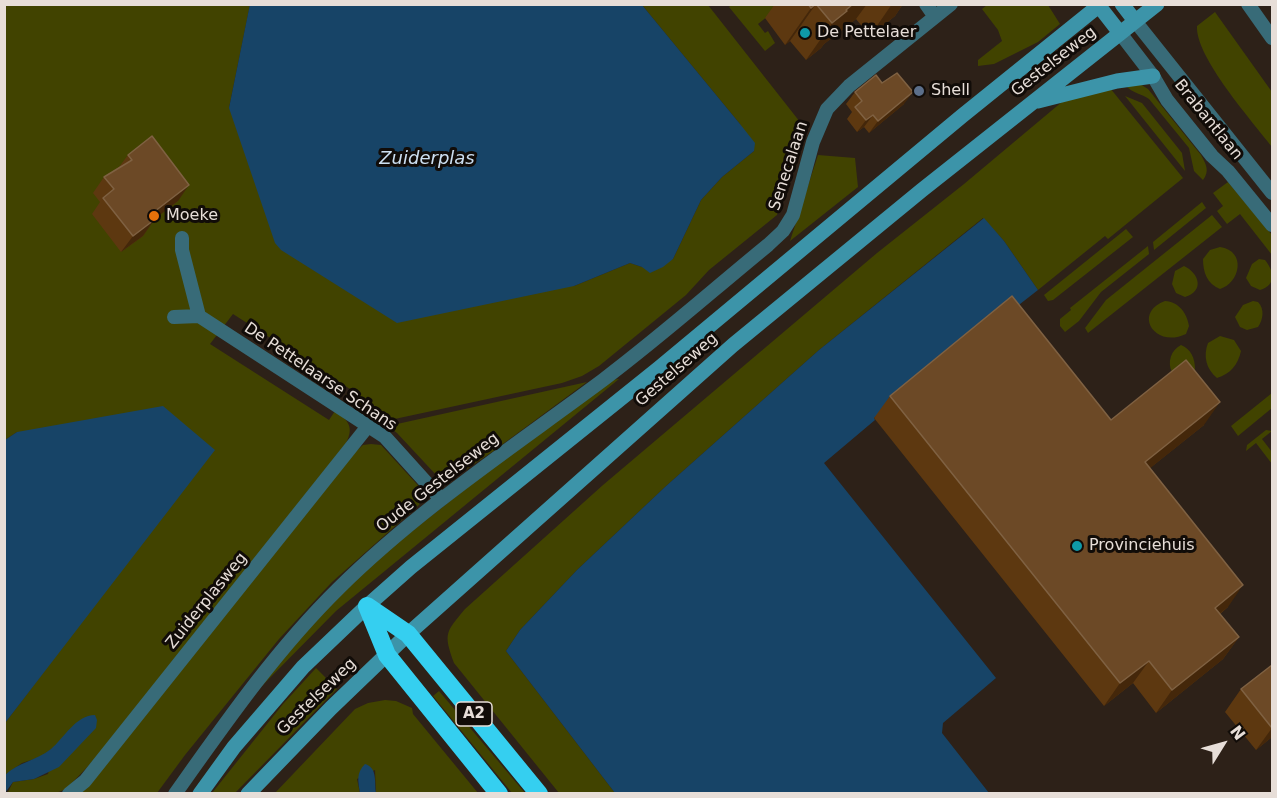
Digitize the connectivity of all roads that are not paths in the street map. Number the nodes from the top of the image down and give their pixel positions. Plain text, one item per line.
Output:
1 (926, 4) edge
2 (951, 4) edge
3 (1122, 4) edge
4 (1157, 4) edge
5 (1248, 4) edge
6 (1100, 5) edge
7 (935, 17) junction
8 (1135, 21) junction
9 (1120, 33) junction
10 (1272, 39) edge
11 (1153, 76) junction
12 (1032, 102) junction
13 (1272, 193) edge
14 (1272, 225) edge
15 (182, 238) dead end
16 (768, 245) joint
17 (198, 316) junction
18 (174, 317) dead end
19 (368, 426) junction
20 (441, 499) junction
21 (366, 606) junction
22 (408, 634) junction
23 (387, 654) junction
24 (69, 794) edge
25 (175, 794) edge
26 (200, 794) edge
27 (248, 794) edge
28 (499, 794) edge
29 (539, 794) edge

1 - 7 street
2 - 7 street, Senecalaan
3 - 8 main road
4 - 8 main road, Gestelseweg
5 - 10 street
6 - 9 main road
6 - 21 main road, Gestelseweg
7 - 16 street, Senecalaan
8 - 9 main road, Gestelseweg
8 - 13 street, Brabantlaan
9 - 11 street, Brabantlaan
9 - 12 main road, Gestelseweg
11 - 12 main road
11 - 14 street, Brabantlaan
12 - 22 main road, Gestelseweg
15 - 17 street
16 - 20 street, Oude Gestelseweg
17 - 18 street
17 - 19 street, De Pettelaarse Schans
19 - 20 street, De Pettelaarse Schans
19 - 24 street, Zuiderplasweg
20 - 25 street, Oude Gestelseweg
21 - 22 highway
21 - 23 highway
21 - 26 main road, Gestelseweg
22 - 23 main road, Gestelseweg
22 - 29 highway, A2
23 - 27 main road, Gestelseweg
23 - 28 highway, A2

